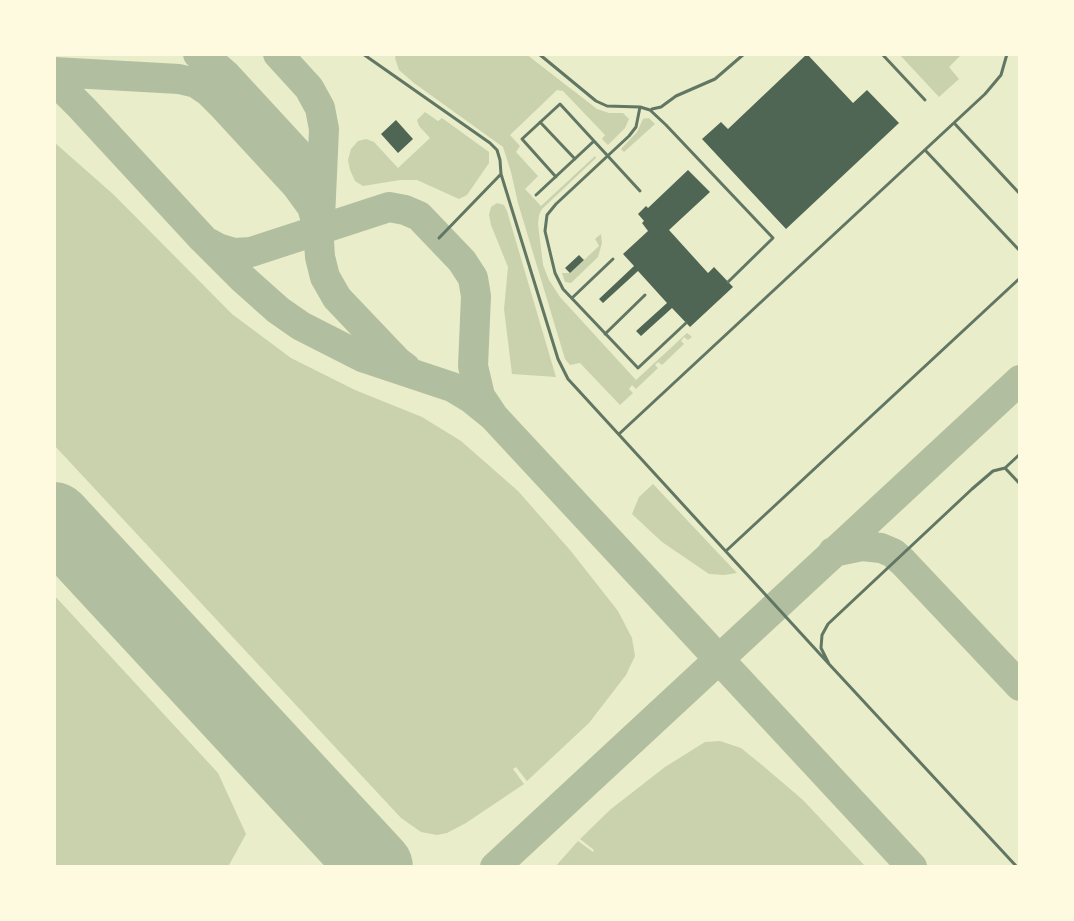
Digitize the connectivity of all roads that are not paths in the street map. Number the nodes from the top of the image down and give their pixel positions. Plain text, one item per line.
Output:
1 (363, 54) edge
2 (539, 54) edge
3 (744, 54) edge
4 (882, 54) edge
5 (1007, 54) edge
6 (925, 100) dead end
7 (640, 107) junction
8 (650, 110) junction
9 (540, 122) junction
10 (954, 123) junction
11 (594, 141) junction
12 (925, 150) junction
13 (607, 156) junction
14 (575, 159) junction
15 (501, 174) junction
16 (556, 177) junction
17 (640, 191) dead end
18 (1020, 194) edge
19 (536, 195) dead end
20 (439, 238) dead end
21 (1020, 251) edge
22 (613, 259) dead end
23 (1020, 278) edge
24 (728, 282) dead end
25 (645, 295) dead end
26 (572, 298) junction
27 (686, 323) dead end
28 (605, 334) junction
29 (619, 434) junction
30 (1020, 454) edge
31 (1005, 468) junction
32 (1020, 484) edge
33 (726, 552) junction
34 (829, 664) junction
35 (1017, 867) edge

1 - 15 lane
2 - 7 lane
3 - 8 lane
4 - 6 lane
5 - 10 lane
7 - 8 lane
7 - 13 lane
8 - 24 lane
9 - 11 lane
9 - 14 lane
9 - 16 lane
10 - 12 lane
10 - 18 lane
11 - 13 lane
11 - 14 lane
12 - 21 lane
12 - 29 lane
13 - 17 lane
13 - 26 lane
14 - 16 lane
15 - 20 lane
15 - 29 lane
16 - 19 lane
22 - 26 lane
23 - 33 lane
25 - 28 lane
26 - 28 lane
27 - 28 lane
29 - 33 lane
30 - 31 lane
31 - 32 lane
31 - 34 lane
33 - 34 lane
34 - 35 lane

